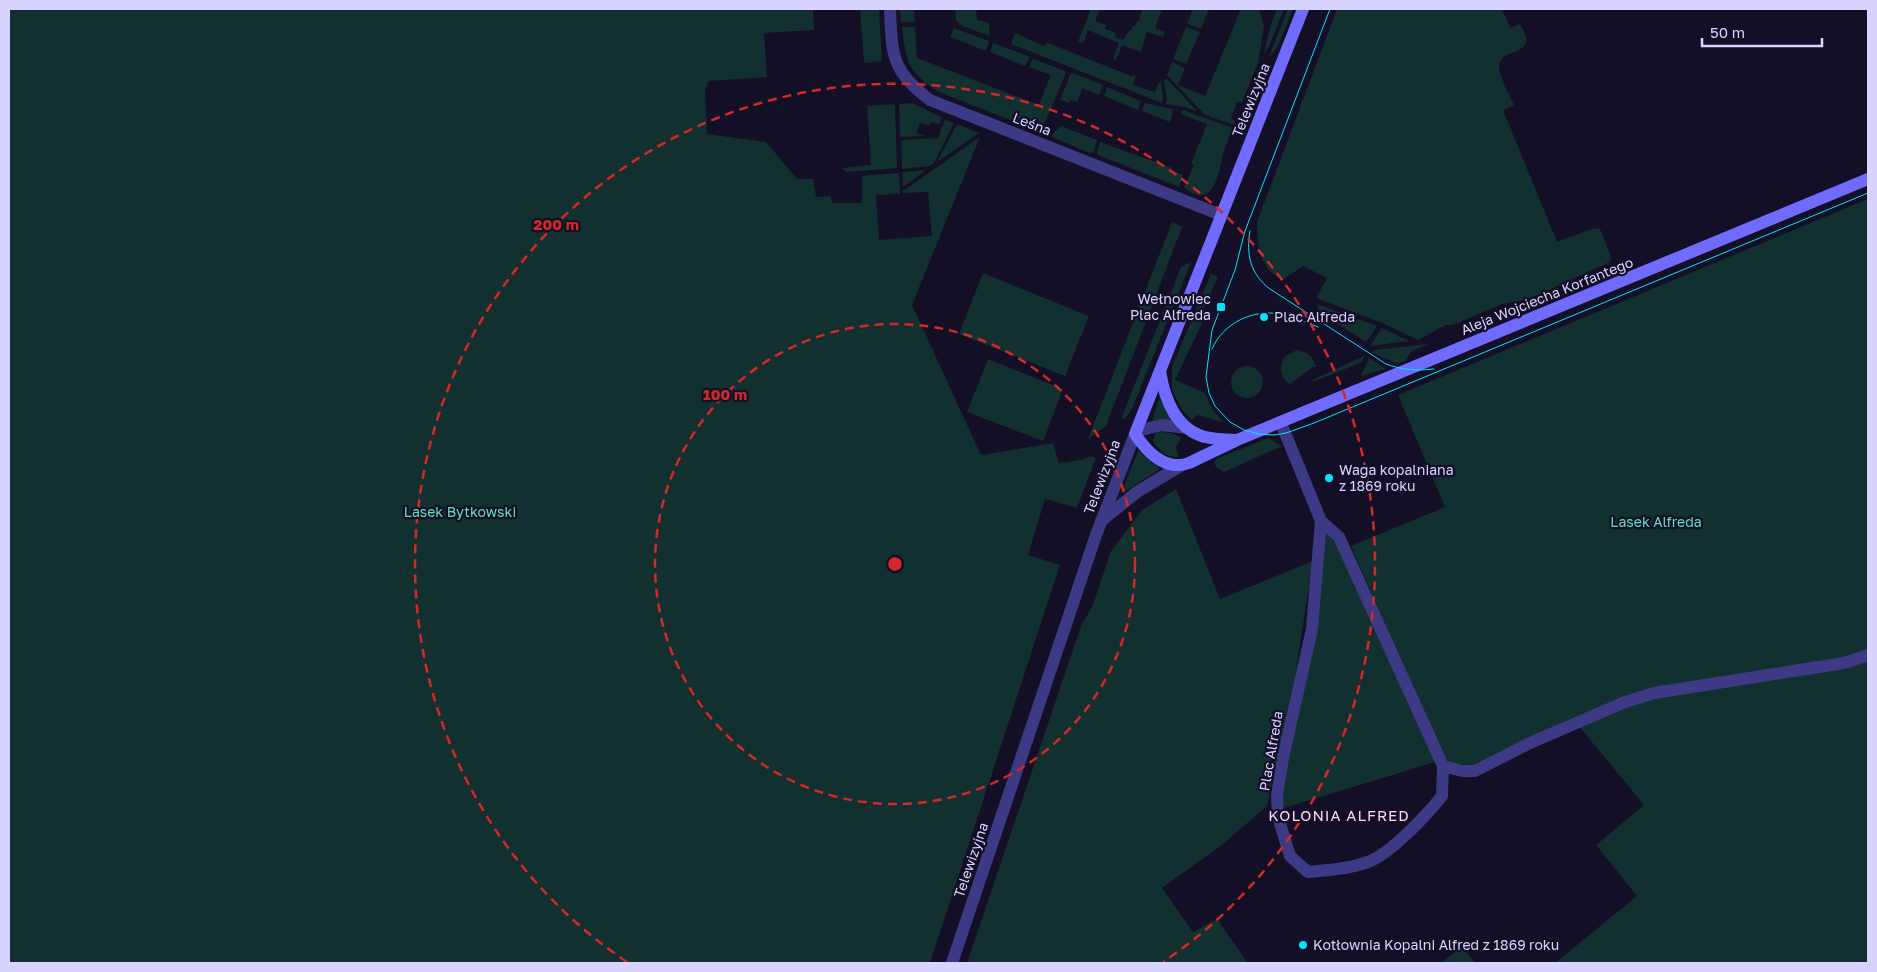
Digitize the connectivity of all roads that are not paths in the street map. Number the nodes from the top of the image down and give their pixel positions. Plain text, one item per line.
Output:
1 (890, 9) edge
2 (1303, 9) edge
3 (1868, 179) edge
4 (1221, 215) junction
5 (1160, 371) junction
6 (1281, 423) junction
7 (1186, 428) junction
8 (1136, 432) junction
9 (1237, 440) junction
10 (1182, 465) junction
11 (1101, 521) junction
12 (1322, 521) junction
13 (1868, 656) edge
14 (1443, 766) junction
15 (952, 963) edge

1 - 4 street, Leśna
2 - 4 main road, Telewizyjna
3 - 6 main road, Aleja Wojciecha Korfantego
4 - 5 main road, Telewizyjna
5 - 7 main road
5 - 8 main road, Telewizyjna
6 - 9 main road, Aleja Wojciecha Korfantego
6 - 12 street, Plac Alfreda
7 - 8 street, Aleja Wojciecha Korfantego
7 - 9 main road, Aleja Wojciecha Korfantego
8 - 10 main road
8 - 11 street, Telewizyjna
9 - 10 main road, Aleja Wojciecha Korfantego
10 - 11 street, Aleja Wojciecha Korfantego
11 - 15 street, Telewizyjna
12 - 14 street, Plac Alfreda
12 - 14 street, Plac Alfreda
13 - 14 street

